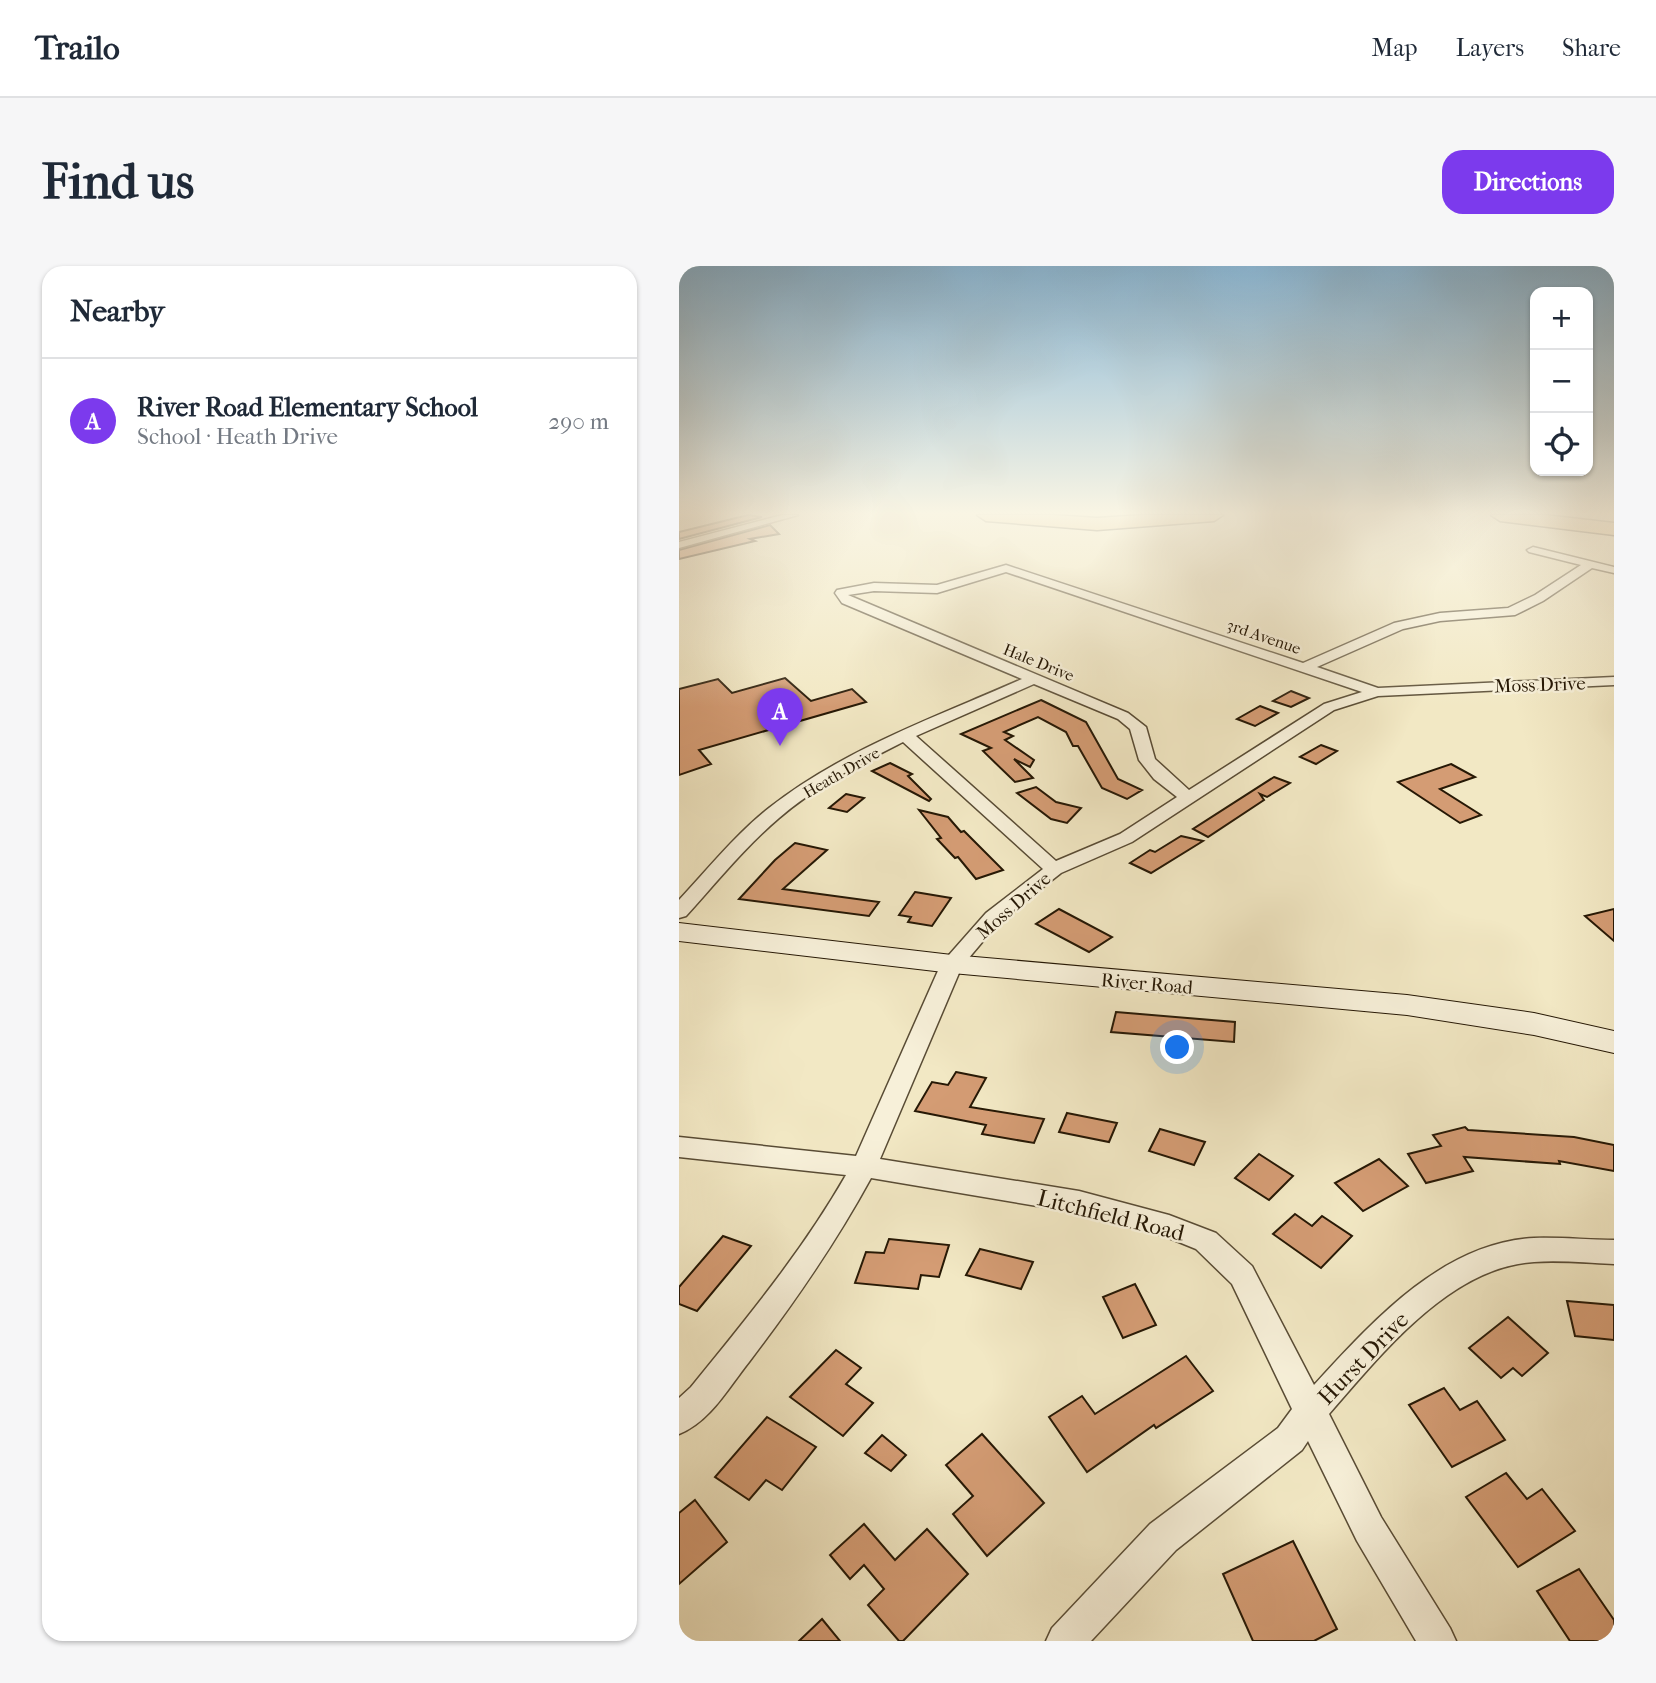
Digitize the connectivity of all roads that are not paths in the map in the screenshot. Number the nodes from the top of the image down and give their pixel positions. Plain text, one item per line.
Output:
1 (971, 579) edge
2 (1038, 579) edge
3 (1568, 579) edge
4 (843, 595) joint
5 (1303, 668) junction
6 (1035, 678) junction
7 (1614, 681) edge
8 (1377, 692) junction
9 (907, 737) junction
10 (1187, 797) junction
11 (1054, 869) junction
12 (679, 912) edge
13 (679, 932) edge
14 (952, 964) junction
15 (1614, 1042) edge
16 (679, 1147) edge
17 (864, 1167) junction
18 (1614, 1252) edge
19 (1309, 1413) junction
20 (679, 1419) edge
21 (1065, 1641) edge
22 (1437, 1641) edge

1 - 4 street, 3rd Avenue
2 - 5 street, 3rd Avenue
3 - 5 street
4 - 6 street, Hale Drive
5 - 8 street, 3rd Avenue
6 - 9 street, Heath Drive
6 - 10 street, Hale Drive
7 - 8 street, Moss Drive
8 - 10 street, Moss Drive
9 - 11 street
9 - 12 street, Heath Drive
10 - 11 street, Moss Drive
11 - 14 street, Moss Drive
13 - 14 main road, River Road
14 - 15 main road, River Road
14 - 17 street, Moss Drive
16 - 17 street, Litchfield Road
17 - 19 street, Litchfield Road
17 - 20 street, Moss Drive
18 - 19 street, Hurst Drive
19 - 21 street, Hurst Drive
19 - 22 street, Litchfield Road

